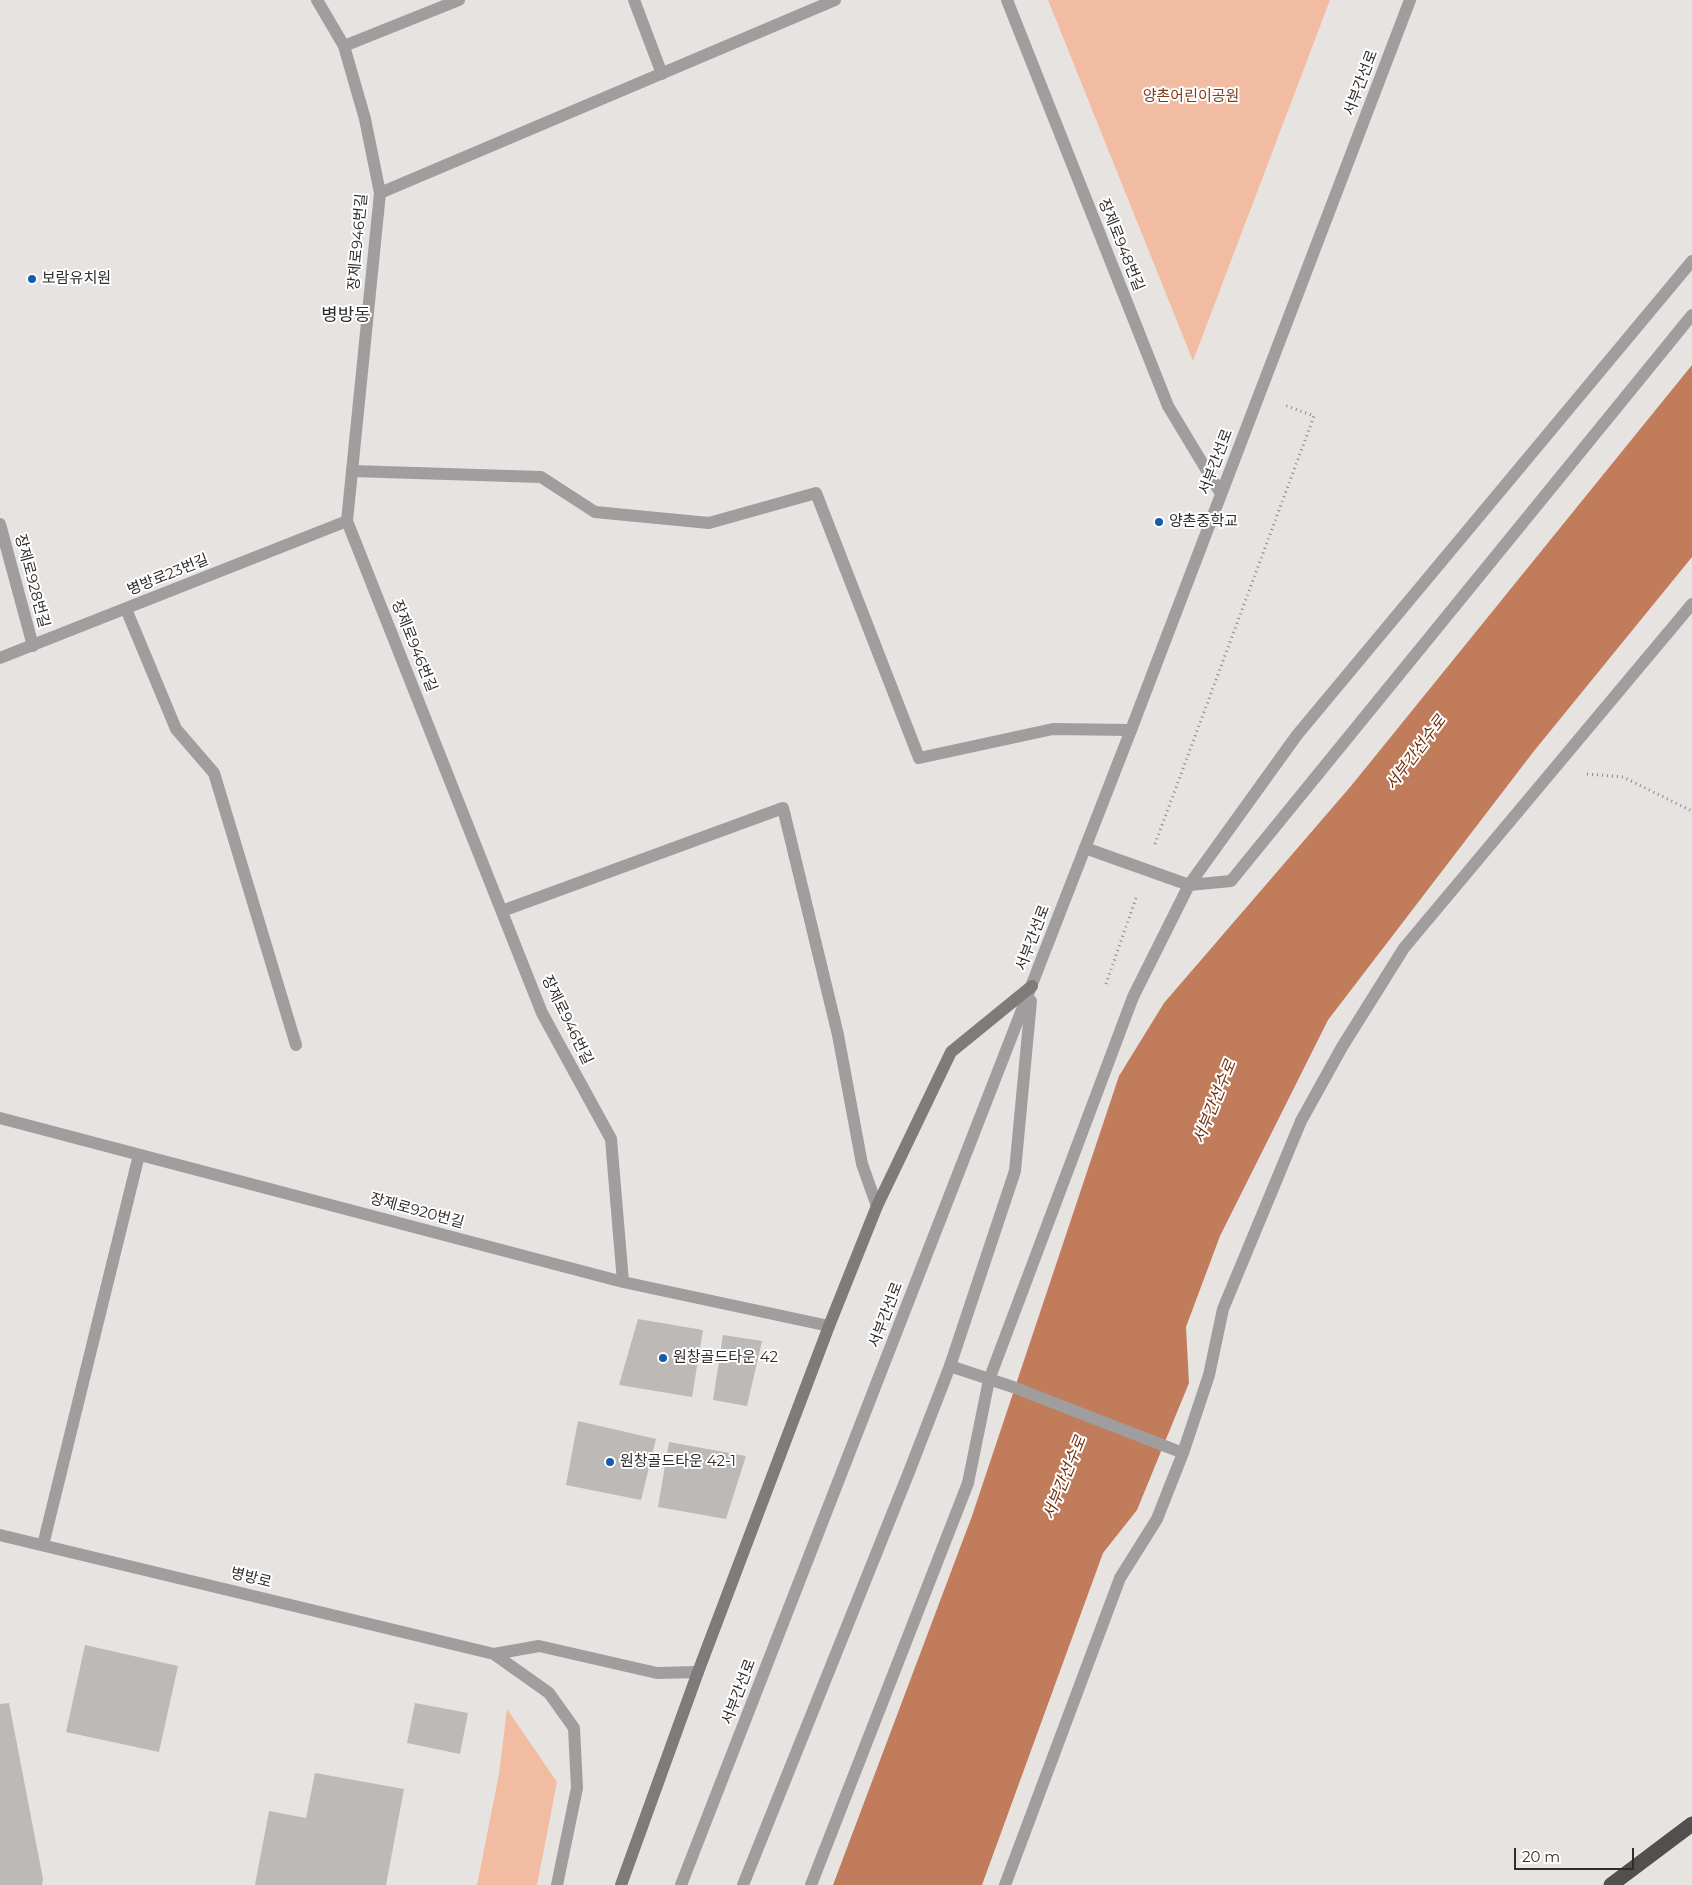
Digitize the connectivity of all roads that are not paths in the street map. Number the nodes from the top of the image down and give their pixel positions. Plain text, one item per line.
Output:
1 (317, 0) edge
2 (459, 0) edge
3 (634, 0) edge
4 (835, 0) edge
5 (1007, 0) edge
6 (1410, 0) edge
7 (344, 46) junction
8 (662, 74) junction
9 (380, 192) junction
10 (1692, 261) edge
11 (1692, 315) edge
12 (352, 471) junction
13 (1221, 494) junction
14 (347, 521) junction
15 (0, 524) edge
16 (1692, 604) edge
17 (126, 609) junction
18 (33, 646) junction
19 (0, 658) edge
20 (1131, 730) junction
21 (1085, 848) junction
22 (1189, 885) junction
23 (502, 911) junction
24 (1032, 986) junction
25 (296, 1044) dead end
26 (0, 1118) edge
27 (139, 1155) junction
28 (877, 1206) junction
29 (623, 1282) junction
30 (829, 1326) junction
31 (950, 1366) junction
32 (988, 1380) junction
33 (1177, 1450) junction
34 (0, 1535) edge
35 (43, 1545) junction
36 (494, 1654) junction
37 (698, 1672) junction
38 (1692, 1824) edge
39 (557, 1885) edge
40 (621, 1885) edge
41 (681, 1885) edge
42 (743, 1885) edge
43 (810, 1885) edge
44 (1005, 1885) edge
45 (1611, 1885) edge

1 - 7 street, 장제로946번길
2 - 7 street
3 - 8 street
4 - 8 street
5 - 13 street, 장제로948번길
6 - 13 street, 서부간선로
7 - 9 street, 장제로946번길
8 - 9 street
9 - 12 street, 장제로946번길
10 - 22 street
11 - 22 street
12 - 14 street, 장제로946번길
12 - 20 street
13 - 20 street, 서부간선로
14 - 17 street, 병방로23번길
14 - 23 street, 장제로946번길
15 - 18 street, 장제로928번길
16 - 33 street
17 - 18 street, 병방로23번길
17 - 25 street
18 - 19 street, 병방로23번길
20 - 21 street, 서부간선로
21 - 22 street
21 - 24 street, 서부간선로
22 - 32 street
23 - 28 street
23 - 29 street, 장제로946번길
24 - 28 main road
24 - 31 street
24 - 41 street, 서부간선로
26 - 27 street, 장제로920번길
27 - 29 street, 장제로920번길
27 - 35 street
28 - 30 main road
29 - 30 street, 장제로920번길
30 - 37 main road
31 - 32 street
31 - 42 street
32 - 33 street
32 - 43 street
33 - 44 street
34 - 35 street, 병방로
35 - 36 street, 병방로
36 - 37 street
36 - 39 street
37 - 40 main road
38 - 45 highway

